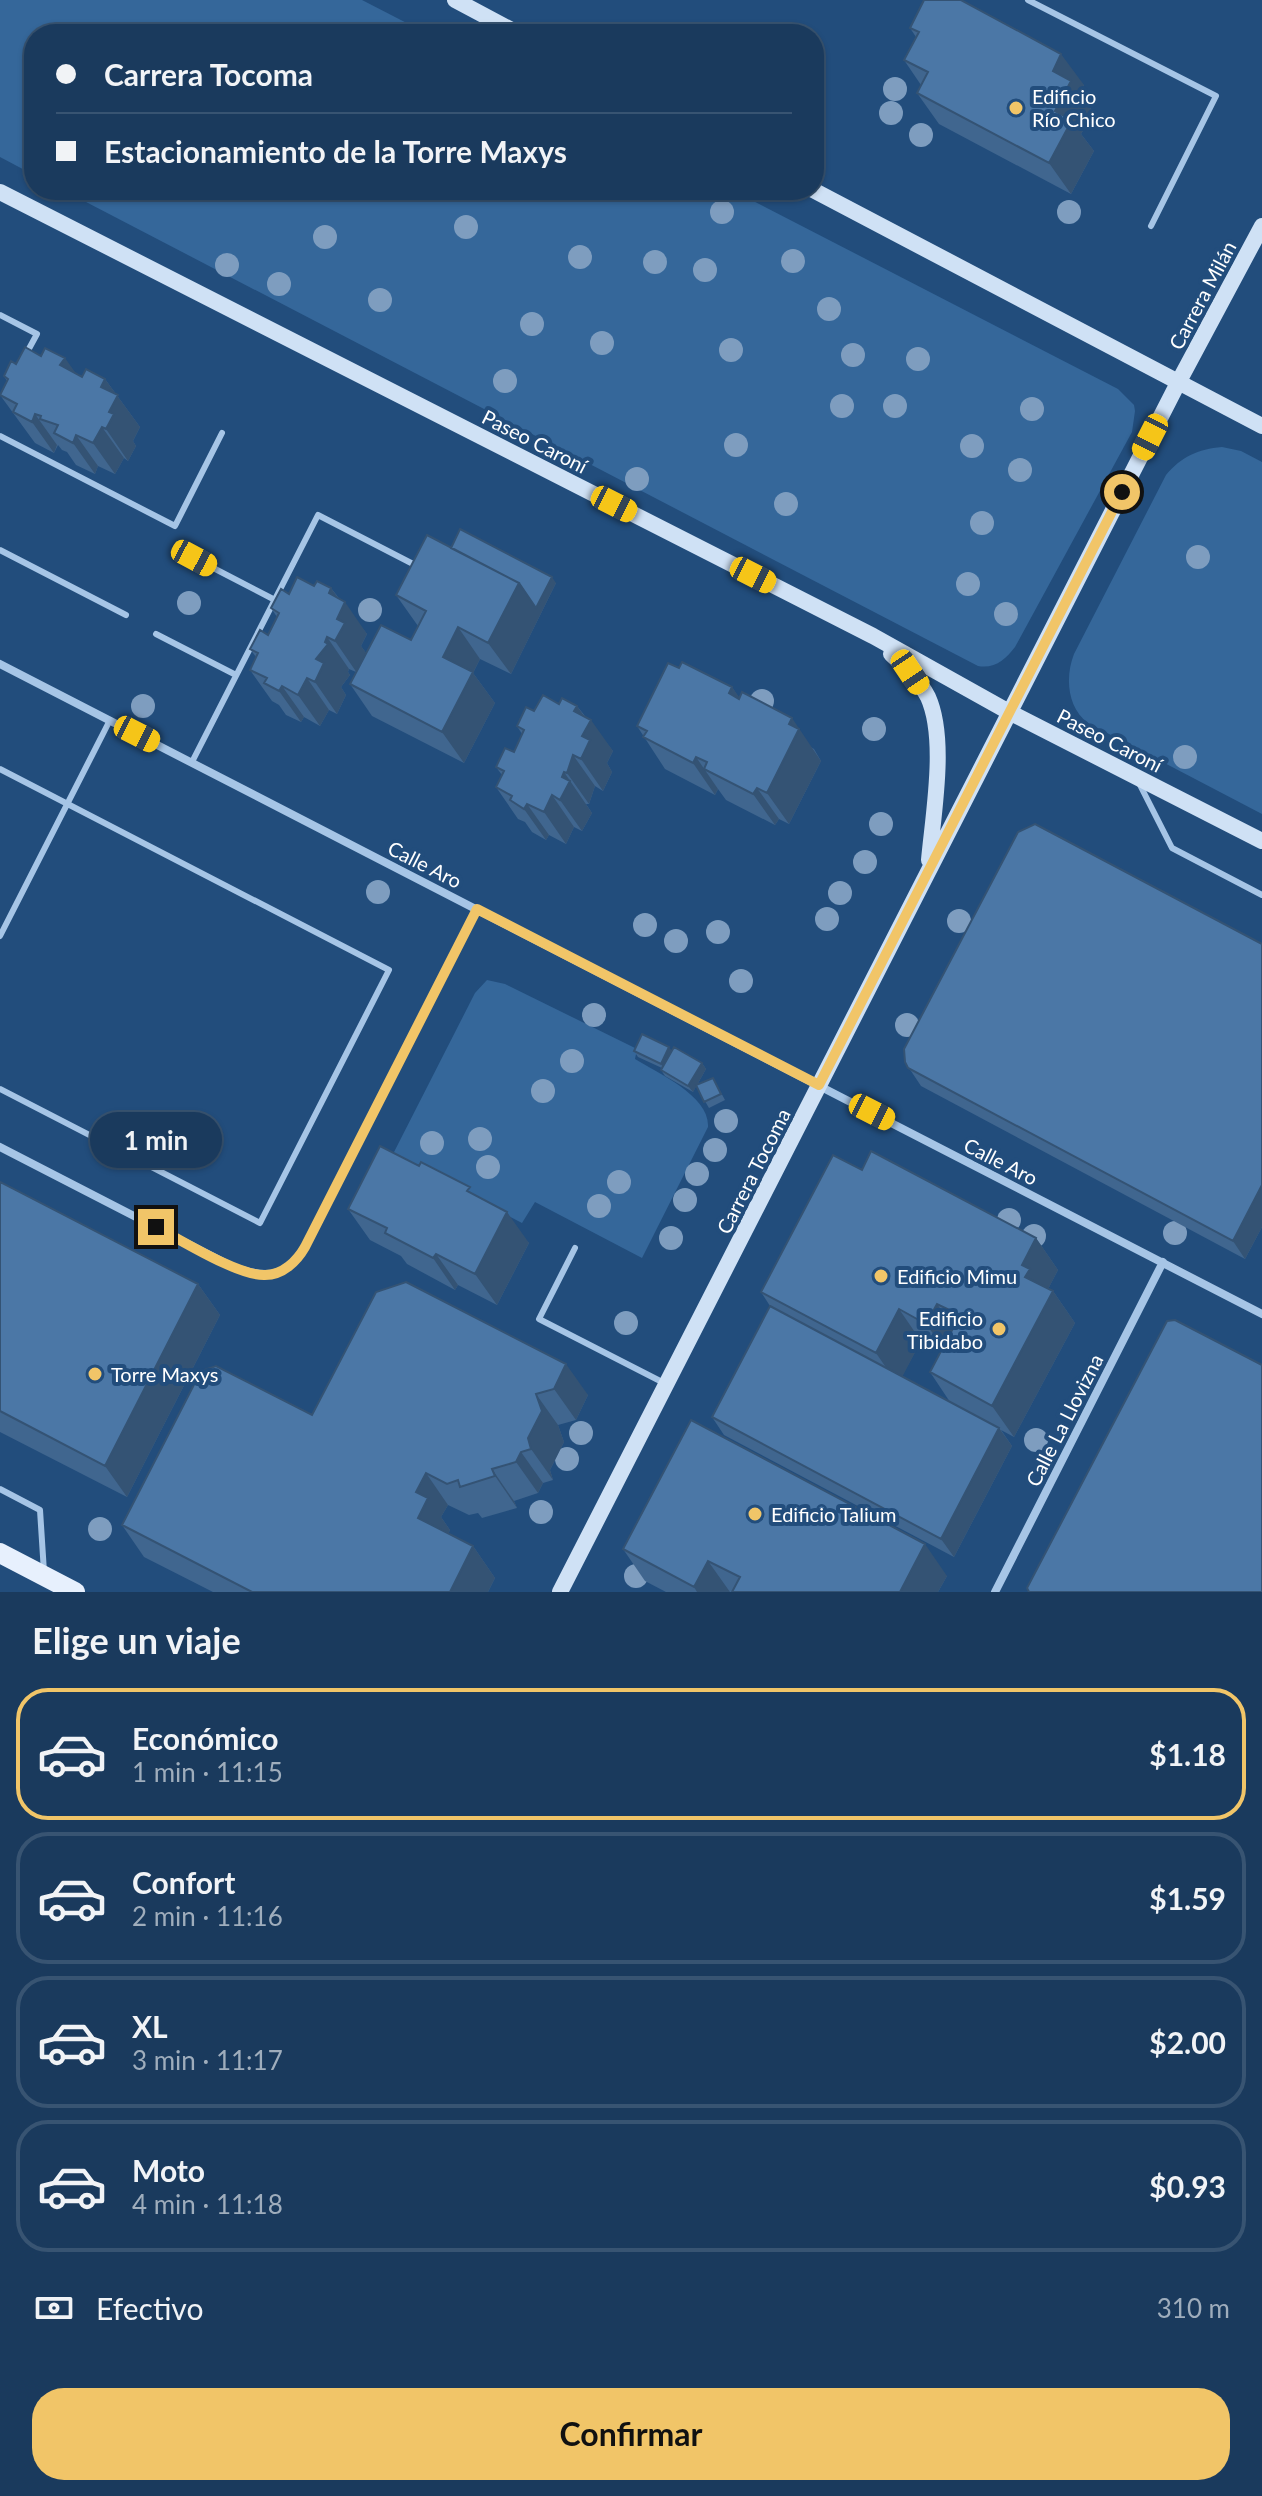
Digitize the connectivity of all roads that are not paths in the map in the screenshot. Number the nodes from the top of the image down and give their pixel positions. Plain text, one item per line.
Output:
1 (455, 0) edge
2 (1028, 0) edge
3 (500, 24) edge
4 (0, 192) edge
5 (824, 196) edge
6 (1151, 226) dead end
7 (1262, 226) edge
8 (0, 315) edge
9 (22, 362) edge
10 (1178, 383) junction
11 (1262, 426) edge
12 (222, 433) dead end
13 (0, 436) edge
14 (0, 550) edge
15 (194, 558) dead end
16 (415, 565) edge
17 (275, 600) junction
18 (126, 615) dead end
19 (156, 634) dead end
20 (873, 636) junction
21 (0, 664) edge
22 (236, 675) junction
23 (1009, 712) junction
24 (110, 720) junction
25 (192, 762) junction
26 (0, 769) edge
27 (1136, 776) junction
28 (68, 804) junction
29 (1262, 841) edge
30 (928, 871) junction
31 (1262, 895) edge
32 (477, 909) junction
33 (0, 936) edge
34 (819, 1085) junction
35 (0, 1089) edge
36 (0, 1147) edge
37 (575, 1248) dead end
38 (1163, 1262) junction
39 (1262, 1314) edge
40 (666, 1384) junction
41 (0, 1489) edge
42 (0, 1553) edge
43 (44, 1576) junction
44 (75, 1592) edge
45 (560, 1592) edge
46 (995, 1592) edge

1 - 3 street
2 - 6 lane
4 - 20 street, Paseo Caroní
5 - 10 street
7 - 10 street, Carrera Milán
8 - 9 lane
10 - 11 street
10 - 23 street, Carrera Tocoma
12 - 13 lane
14 - 18 lane
15 - 17 lane
16 - 17 lane
17 - 22 lane
19 - 22 lane
20 - 23 street, Paseo Caroní
20 - 30 street
21 - 24 street, Calle Aro
22 - 25 lane
23 - 27 street, Paseo Caroní
23 - 30 street, Carrera Tocoma
24 - 25 street, Calle Aro
24 - 28 lane
25 - 32 street, Calle Aro
26 - 28 lane
27 - 29 street, Paseo Caroní
27 - 31 lane
28 - 33 lane
28 - 35 lane
30 - 34 street, Carrera Tocoma
32 - 34 street, Calle Aro
32 - 36 street
34 - 38 street, Calle Aro
34 - 40 street, Carrera Tocoma
37 - 40 lane
38 - 39 street, Calle Aro
38 - 46 street, Calle La Llovizna
40 - 45 street, Carrera Tocoma
41 - 43 lane
42 - 43 main road
43 - 44 main road

